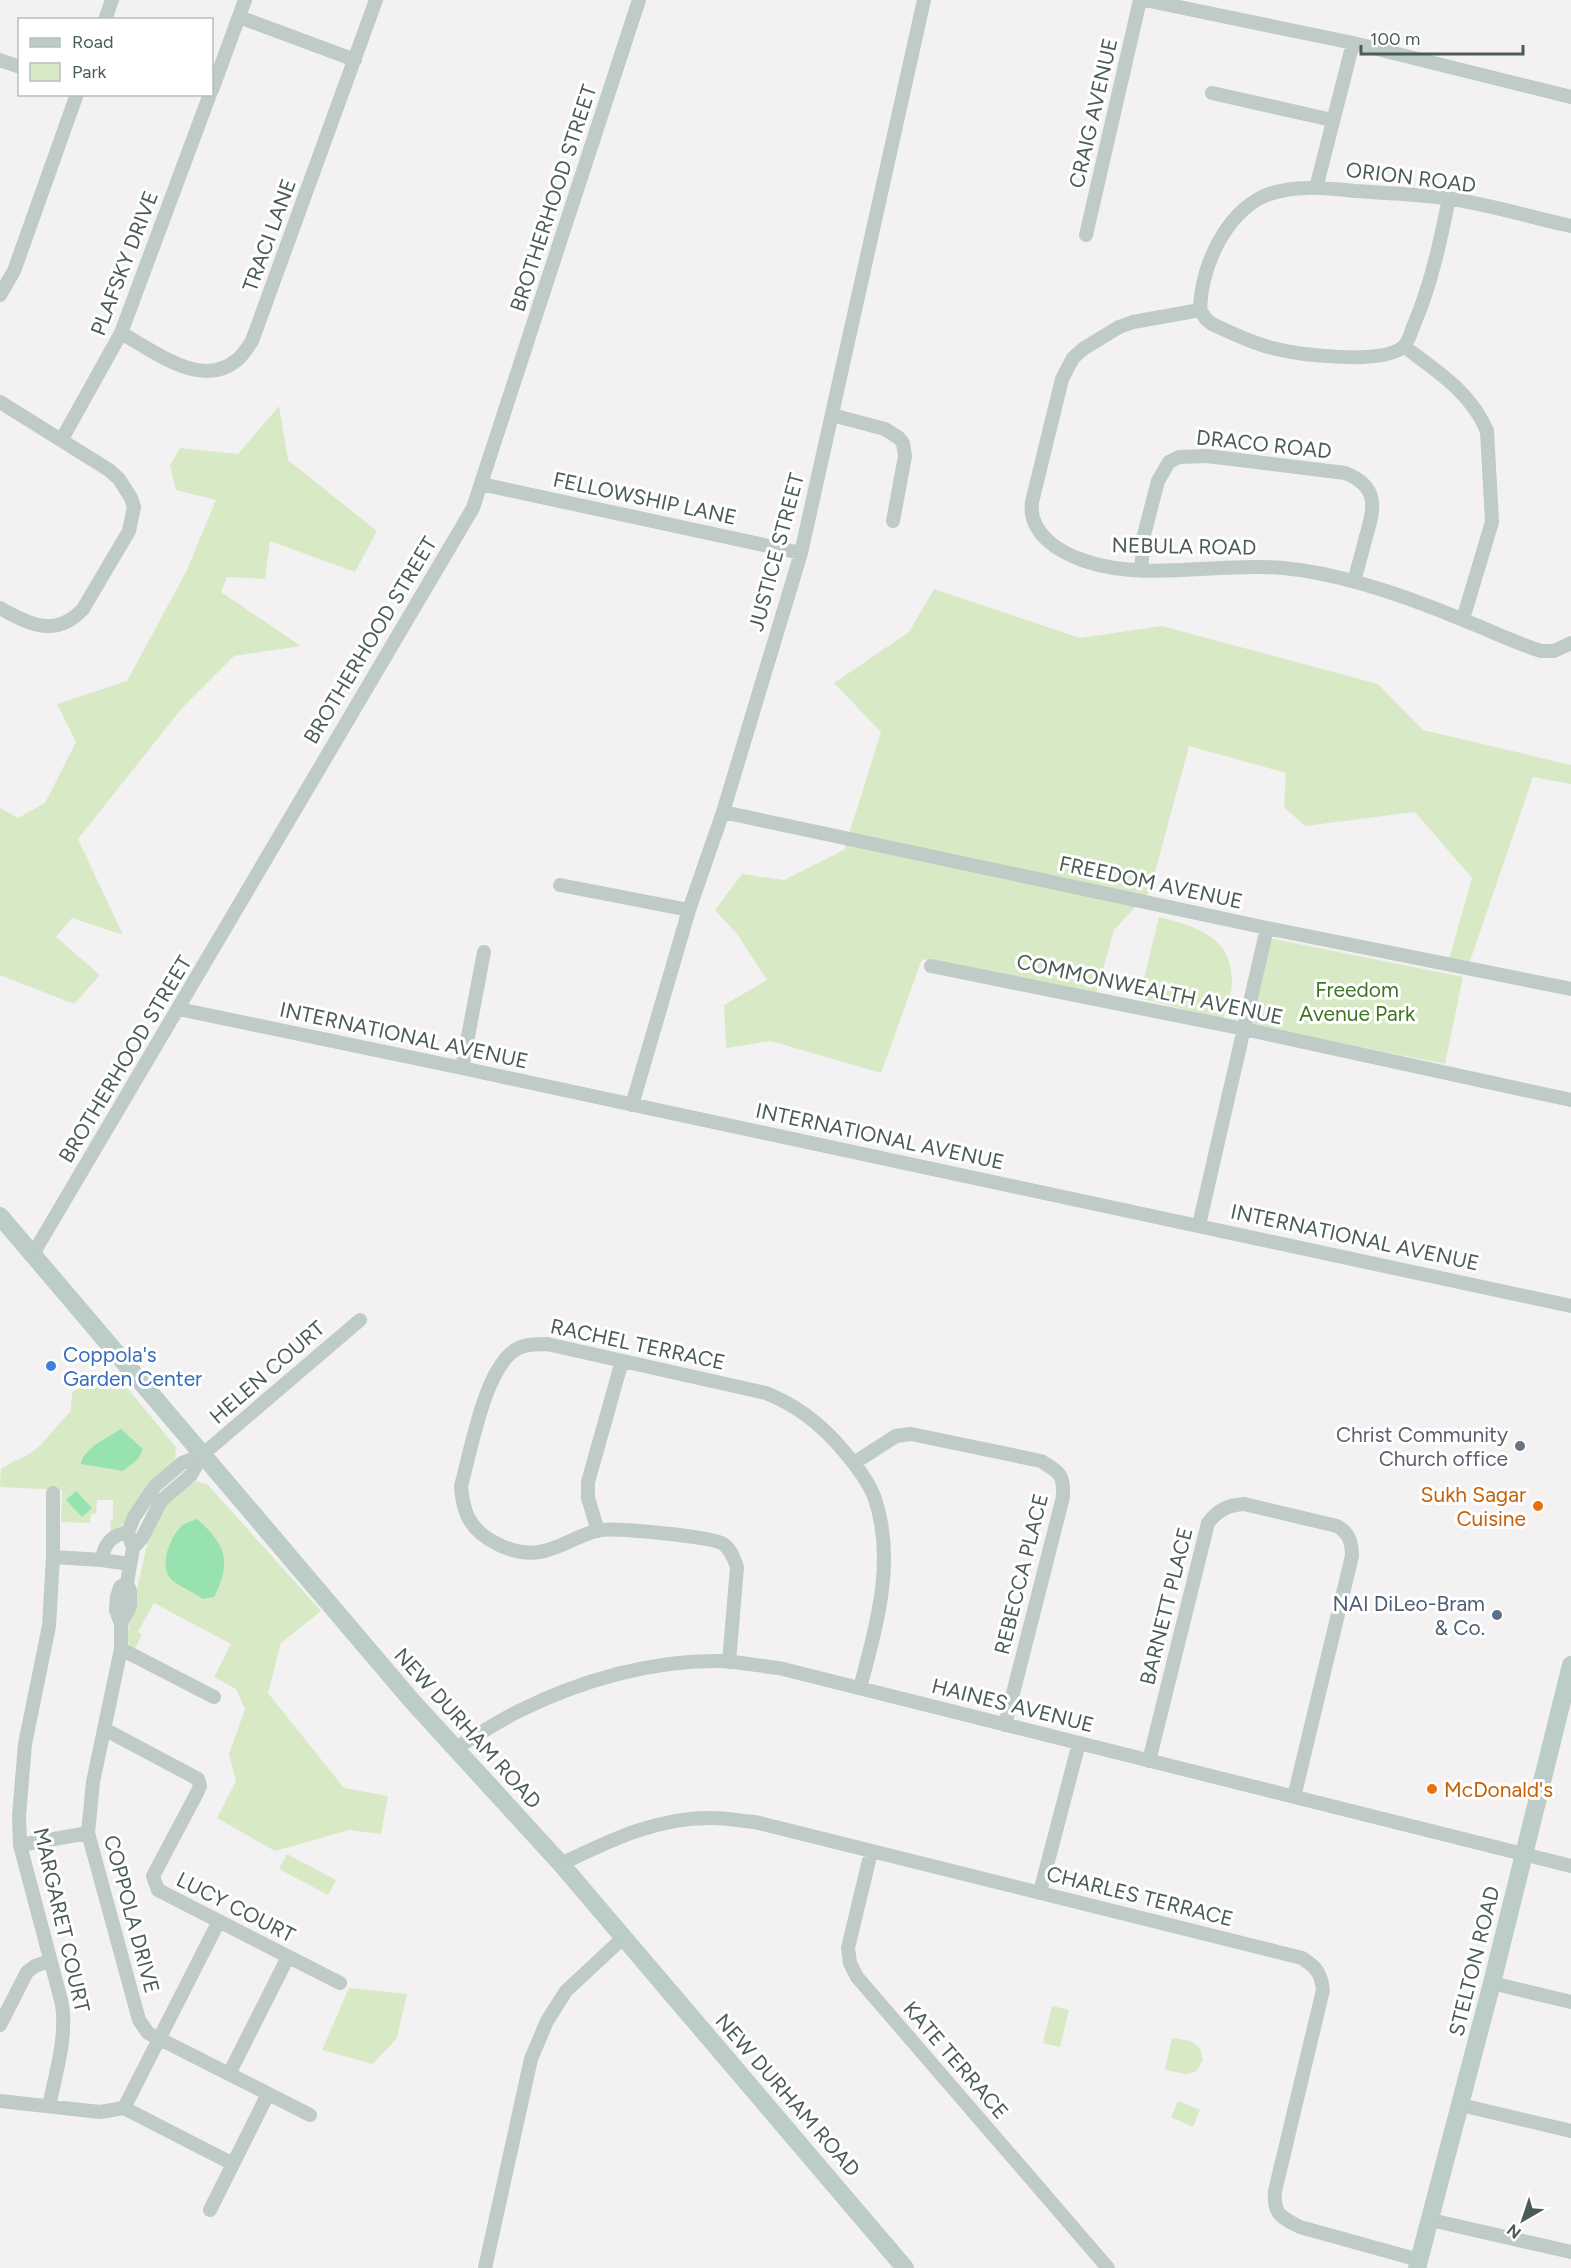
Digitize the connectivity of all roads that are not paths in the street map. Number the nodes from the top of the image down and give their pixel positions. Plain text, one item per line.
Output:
1 (112, 0) edge
2 (245, 0) edge
3 (376, 0) edge
4 (639, 0) edge
5 (924, 0) edge
6 (1142, 0) edge
7 (239, 16) junction
8 (106, 18) edge
9 (1353, 43) junction
10 (0, 60) edge
11 (355, 60) junction
12 (18, 66) edge
13 (213, 87) edge
14 (1212, 93) dead end
15 (76, 96) edge
16 (209, 96) edge
17 (1571, 97) edge
18 (1332, 120) junction
19 (1316, 188) junction
20 (1449, 198) junction
21 (1571, 226) edge
22 (1086, 235) dead end
23 (0, 295) edge
24 (1200, 310) junction
25 (121, 333) junction
26 (1405, 347) junction
27 (0, 402) edge
28 (832, 415) junction
29 (62, 439) junction
30 (481, 484) junction
31 (893, 521) dead end
32 (801, 553) junction
33 (1141, 570) junction
34 (1354, 581) junction
35 (0, 608) edge
36 (1463, 619) junction
37 (1571, 643) edge
38 (723, 812) junction
39 (560, 885) dead end
40 (689, 910) junction
41 (1267, 928) junction
42 (484, 952) dead end
43 (931, 966) dead end
44 (1571, 989) edge
45 (179, 1009) junction
46 (1244, 1029) junction
47 (462, 1068) junction
48 (1571, 1100) edge
49 (632, 1105) junction
50 (0, 1216) edge
51 (1199, 1225) junction
52 (33, 1254) junction
53 (1571, 1306) edge
54 (360, 1320) dead end
55 (622, 1361) junction
56 (202, 1455) junction
57 (854, 1463) junction
58 (53, 1492) dead end
59 (598, 1531) junction
60 (128, 1532) junction
61 (133, 1548) junction
62 (53, 1557) junction
63 (102, 1560) junction
64 (129, 1564) junction
65 (121, 1649) junction
66 (729, 1662) junction
67 (1571, 1665) edge
68 (860, 1688) junction
69 (214, 1697) dead end
70 (1005, 1725) junction
71 (104, 1729) junction
72 (1079, 1743) junction
73 (454, 1749) junction
74 (1149, 1761) junction
75 (1294, 1797) junction
76 (88, 1833) junction
77 (20, 1845) junction
78 (871, 1852) junction
79 (1525, 1855) junction
80 (561, 1864) junction
81 (1571, 1866) edge
82 (1040, 1892) junction
83 (219, 1921) junction
84 (624, 1937) junction
85 (288, 1957) junction
86 (50, 1961) junction
87 (340, 1983) dead end
88 (1492, 1983) junction
89 (1571, 2002) edge
90 (0, 2025) edge
91 (158, 2039) junction
92 (229, 2074) junction
93 (268, 2094) junction
94 (0, 2101) edge
95 (1461, 2105) junction
96 (49, 2106) junction
97 (124, 2108) junction
98 (310, 2115) dead end
99 (1571, 2131) edge
100 (233, 2164) junction
101 (210, 2210) dead end
102 (1431, 2220) junction
103 (1571, 2252) edge
104 (1418, 2264) edge
105 (485, 2268) edge
106 (905, 2268) edge
107 (1108, 2268) edge

1 - 8 street
2 - 7 street
3 - 11 street, TRACI LANE
4 - 30 street, BROTHERHOOD STREET
5 - 28 street, JUSTICE STREET
6 - 9 street
6 - 22 street, CRAIG AVENUE
7 - 11 street
7 - 13 street
9 - 17 street
9 - 18 street
10 - 12 street
11 - 25 street, TRACI LANE
14 - 18 street
15 - 23 street
16 - 25 street, PLAFSKY DRIVE
18 - 19 street
19 - 20 street, ORION ROAD
19 - 24 street, ORION ROAD
20 - 21 street, ORION ROAD
20 - 26 street
24 - 26 street
24 - 33 street, NEBULA ROAD
25 - 29 street, PLAFSKY DRIVE
26 - 36 street
27 - 29 street
28 - 31 street
28 - 32 street, JUSTICE STREET
29 - 35 street
30 - 32 street, FELLOWSHIP LANE
30 - 45 street, BROTHERHOOD STREET
32 - 38 street, JUSTICE STREET
33 - 34 street, NEBULA ROAD
33 - 34 street, DRACO ROAD
34 - 36 street, NEBULA ROAD
36 - 37 street, NEBULA ROAD
38 - 40 street, JUSTICE STREET
38 - 41 street, FREEDOM AVENUE
39 - 40 street
40 - 49 street, JUSTICE STREET
41 - 44 street, FREEDOM AVENUE
41 - 46 street
42 - 47 street
43 - 46 street, COMMONWEALTH AVENUE
45 - 47 street, INTERNATIONAL AVENUE
45 - 52 street, BROTHERHOOD STREET
46 - 48 street, COMMONWEALTH AVENUE
46 - 51 street
47 - 49 street, INTERNATIONAL AVENUE
49 - 51 street, INTERNATIONAL AVENUE
50 - 52 main road, NEW DURHAM ROAD
51 - 53 street, INTERNATIONAL AVENUE
52 - 56 main road, NEW DURHAM ROAD
54 - 56 street, HELEN COURT
55 - 57 street, RACHEL TERRACE
55 - 59 street
55 - 59 street, RACHEL TERRACE
56 - 60 street
56 - 61 street, COPPOLA DRIVE
56 - 73 main road, NEW DURHAM ROAD
57 - 68 street, RACHEL TERRACE
57 - 70 street, REBECCA PLACE
58 - 62 street, MARGARET COURT
59 - 66 street, RACHEL TERRACE
60 - 61 street
60 - 63 street
61 - 64 street, COPPOLA DRIVE
62 - 63 street
62 - 77 street, MARGARET COURT
63 - 64 street
64 - 65 street, COPPOLA DRIVE
65 - 69 street
65 - 71 street, COPPOLA DRIVE
66 - 68 street, HAINES AVENUE
66 - 73 street, HAINES AVENUE
67 - 79 main road, STELTON ROAD
68 - 70 street, HAINES AVENUE
70 - 72 street, HAINES AVENUE
71 - 76 street, COPPOLA DRIVE
71 - 83 street, LUCY COURT
72 - 74 street, HAINES AVENUE
72 - 82 street
73 - 80 main road, NEW DURHAM ROAD
74 - 75 street, HAINES AVENUE
74 - 75 street, BARNETT PLACE
75 - 79 street, HAINES AVENUE
76 - 77 street
76 - 91 street, COPPOLA DRIVE
77 - 86 street, MARGARET COURT
78 - 80 street, CHARLES TERRACE
78 - 82 street, CHARLES TERRACE
78 - 107 street, KATE TERRACE
79 - 81 street, HAINES AVENUE
79 - 88 main road, STELTON ROAD
80 - 84 main road, NEW DURHAM ROAD
82 - 104 street, CHARLES TERRACE
83 - 85 street, LUCY COURT
83 - 91 street
84 - 105 street
84 - 106 main road, NEW DURHAM ROAD
85 - 87 street, LUCY COURT
85 - 92 street
86 - 90 street
86 - 96 street, MARGARET COURT
88 - 89 street
88 - 95 main road, STELTON ROAD
91 - 92 street, COPPOLA DRIVE
91 - 97 street
92 - 93 street, COPPOLA DRIVE
93 - 98 street, COPPOLA DRIVE
93 - 100 street
94 - 96 street
95 - 99 street
95 - 102 main road, STELTON ROAD
96 - 97 street
97 - 100 street
100 - 101 street
102 - 103 street
102 - 104 main road, STELTON ROAD

